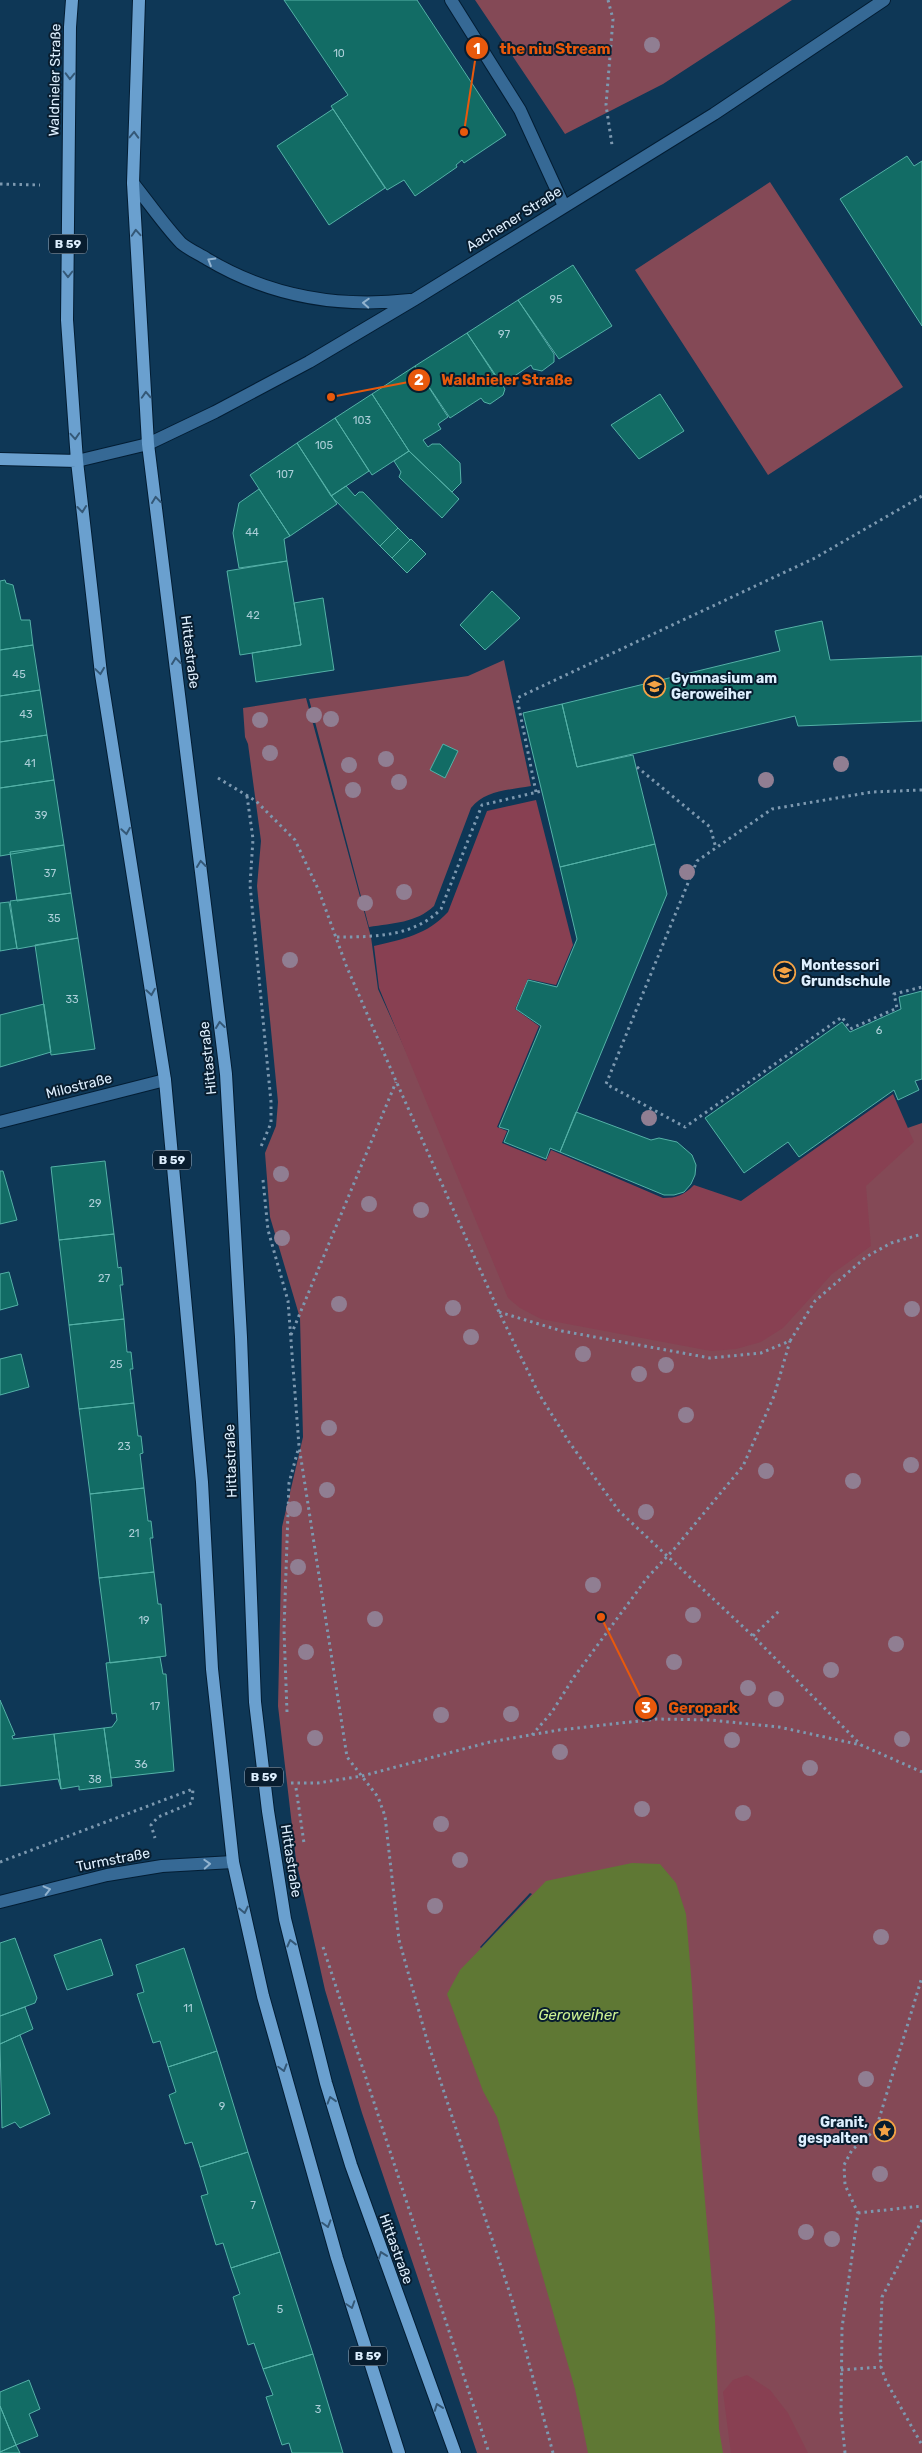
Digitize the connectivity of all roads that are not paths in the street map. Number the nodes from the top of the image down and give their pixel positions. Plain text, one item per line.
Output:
1 (72, 0) edge
2 (139, 0) edge
3 (451, 0) edge
4 (884, 0) edge
5 (868, 4) edge
6 (133, 183) junction
7 (564, 206) junction
8 (415, 299) junction
9 (148, 444) junction
10 (0, 459) edge
11 (77, 461) junction
12 (165, 1080) junction
13 (0, 1122) edge
14 (233, 1862) junction
15 (0, 1902) edge
16 (399, 2453) edge
17 (455, 2453) edge

1 -> 11 main road, Waldnieler Straße / B 59
6 -> 2 main road, B 59
3 - 7 street
4 - 5 street, Aachener Straße
5 - 7 street, Aachener Straße
8 -> 6 street
9 -> 6 main road, B 59
7 - 8 street, Aachener Straße
8 - 9 street, Aachener Straße
9 - 11 street, Aachener Straße
17 -> 9 main road, Hittastraße / B 59
10 - 11 main road
11 -> 12 main road, B 59
12 - 13 street, Milostraße
12 - 14 main road, B 59
15 -> 14 street, Turmstraße
14 -> 16 main road, B 59

